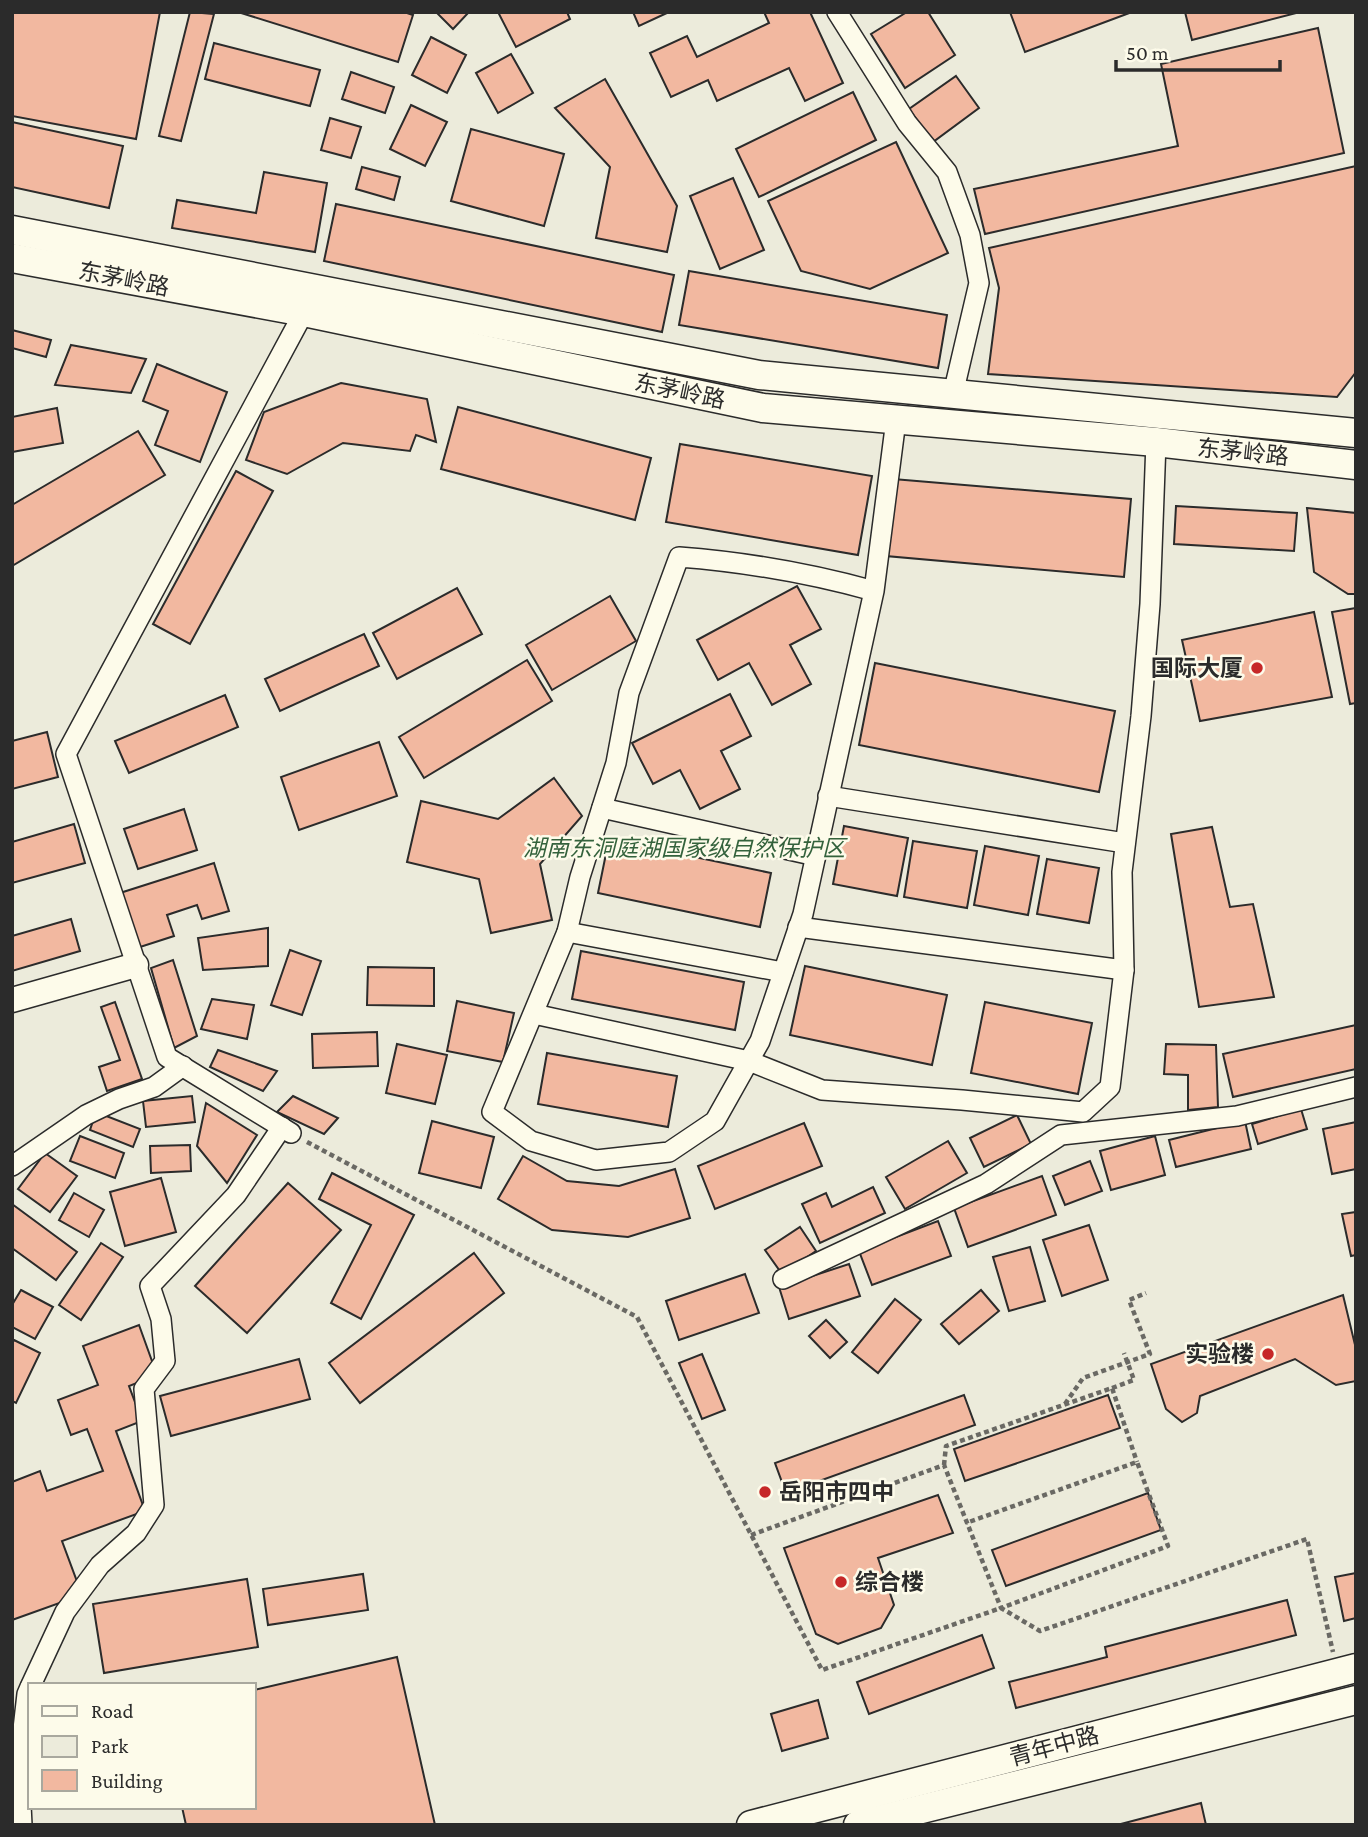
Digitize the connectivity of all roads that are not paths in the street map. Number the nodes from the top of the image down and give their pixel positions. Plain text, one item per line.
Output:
1 (837, 12) edge
2 (12, 230) edge
3 (12, 258) edge
4 (304, 312) junction
5 (953, 394) junction
6 (896, 420) junction
7 (1353, 432) edge
8 (1156, 442) junction
9 (1356, 465) edge
10 (874, 591) junction
11 (828, 796) junction
12 (602, 808) junction
13 (1125, 843) junction
14 (816, 856) junction
15 (798, 927) junction
16 (567, 932) junction
17 (136, 964) junction
18 (1124, 970) junction
19 (783, 972) junction
20 (12, 1000) edge
21 (534, 1014) junction
22 (748, 1061) junction
23 (183, 1066) junction
24 (1356, 1087) edge
25 (12, 1166) edge
26 (783, 1279) dead end
27 (1347, 1671) edge
28 (31, 1683) edge
29 (28, 1691) edge
30 (1356, 1700) edge
31 (22, 1825) edge
32 (751, 1825) edge
33 (858, 1825) edge

1 - 5 street
2 - 5 main road, 东茅岭路
3 - 4 main road, 东茅岭路
4 - 6 main road, 东茅岭路
4 - 17 street
5 - 7 main road, 东茅岭路
6 - 8 main road, 东茅岭路
6 - 10 street
8 - 9 main road, 东茅岭路
8 - 13 street
10 - 11 street
10 - 12 street
11 - 13 street
11 - 14 street
12 - 14 street
12 - 16 street
13 - 18 street
14 - 15 street
15 - 18 street
15 - 19 street
16 - 19 street
16 - 21 street
17 - 20 street
17 - 23 street
18 - 22 street
19 - 22 street
21 - 22 street
21 - 22 street
23 - 25 street
23 - 28 street
24 - 26 street
27 - 32 main road, 青年中路
29 - 31 street
30 - 33 main road, 青年中路

